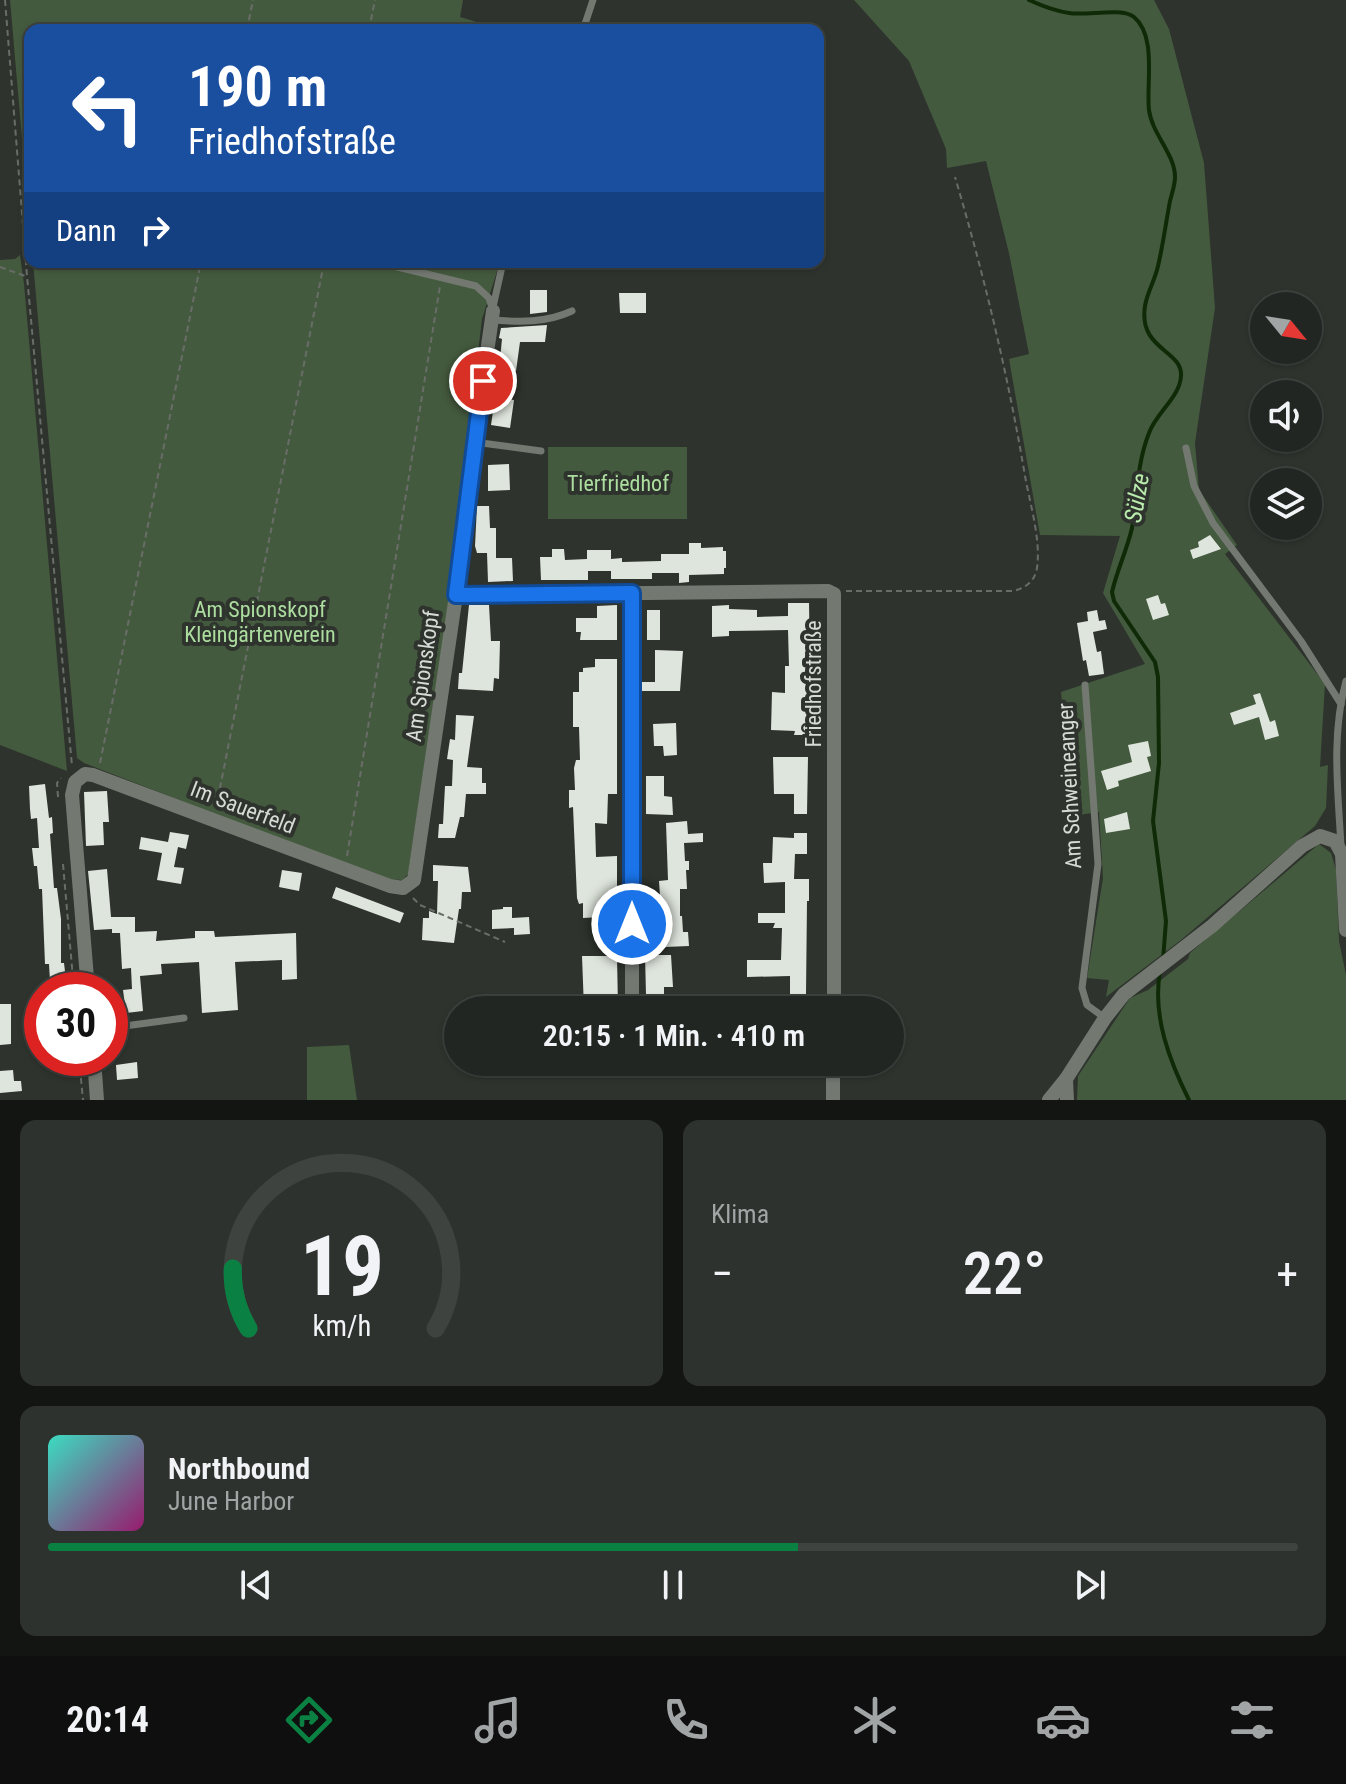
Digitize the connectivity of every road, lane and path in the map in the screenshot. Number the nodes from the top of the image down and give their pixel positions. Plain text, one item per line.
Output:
1 (5, 0) edge
2 (253, 0) edge
3 (375, 0) edge
4 (593, 0) edge
5 (248, 24) edge
6 (370, 24) edge
7 (585, 24) edge
8 (955, 177) dead end
9 (24, 238) edge
10 (0, 267) edge
11 (26, 268) edge
12 (200, 268) edge
13 (323, 268) edge
14 (403, 268) edge
15 (502, 268) edge
16 (27, 276) junction
17 (442, 277) junction
18 (572, 311) dead end
19 (492, 316) junction
20 (474, 442) junction
21 (1186, 448) dead end
22 (541, 451) dead end
23 (632, 593) junction
24 (833, 593) junction
25 (456, 595) junction
26 (1346, 681) edge
27 (1085, 685) dead end
28 (1341, 704) junction
29 (98, 776) junction
30 (80, 777) junction
31 (214, 820) junction
32 (1342, 854) junction
33 (345, 869) junction
34 (408, 886) junction
35 (1346, 930) edge
36 (505, 942) dead end
37 (87, 972) edge
38 (632, 996) edge
39 (834, 996) edge
40 (184, 1018) dead end
41 (1105, 1018) junction
42 (128, 1026) edge
43 (81, 1076) edge
44 (95, 1076) edge
45 (833, 1076) edge
46 (1066, 1079) junction
47 (83, 1100) edge
48 (97, 1100) edge
49 (833, 1100) edge
50 (1049, 1100) edge
51 (1067, 1100) edge

1 - 9 path
2 - 5 path
3 - 6 path
4 - 7 lane
8 - 24 path
10 - 16 path
11 - 16 path
12 - 29 path
13 - 31 path
14 - 17 lane
15 - 19 lane, Am Spionskopf
16 - 30 path
17 - 19 lane
17 - 33 path
18 - 19 lane
19 - 20 street, Am Spionskopf
20 - 22 lane
20 - 25 street, Am Spionskopf
21 - 28 lane
23 - 24 street, Friedhofstraße
23 - 25 street, Friedhofstraße
23 - 38 street
24 - 39 street, Friedhofstraße
25 - 34 street, Am Spionskopf
26 - 28 lane
27 - 41 lane, Am Schweineanger
28 - 32 lane
29 - 30 street, Im Sauerfeld
29 - 31 street, Im Sauerfeld
30 - 37 street
31 - 33 street, Im Sauerfeld
32 - 35 street
32 - 41 street
33 - 34 street, Im Sauerfeld
34 - 36 path
40 - 42 lane
41 - 46 street
43 - 47 path
44 - 48 street
45 - 49 street
46 - 50 street
46 - 51 street

